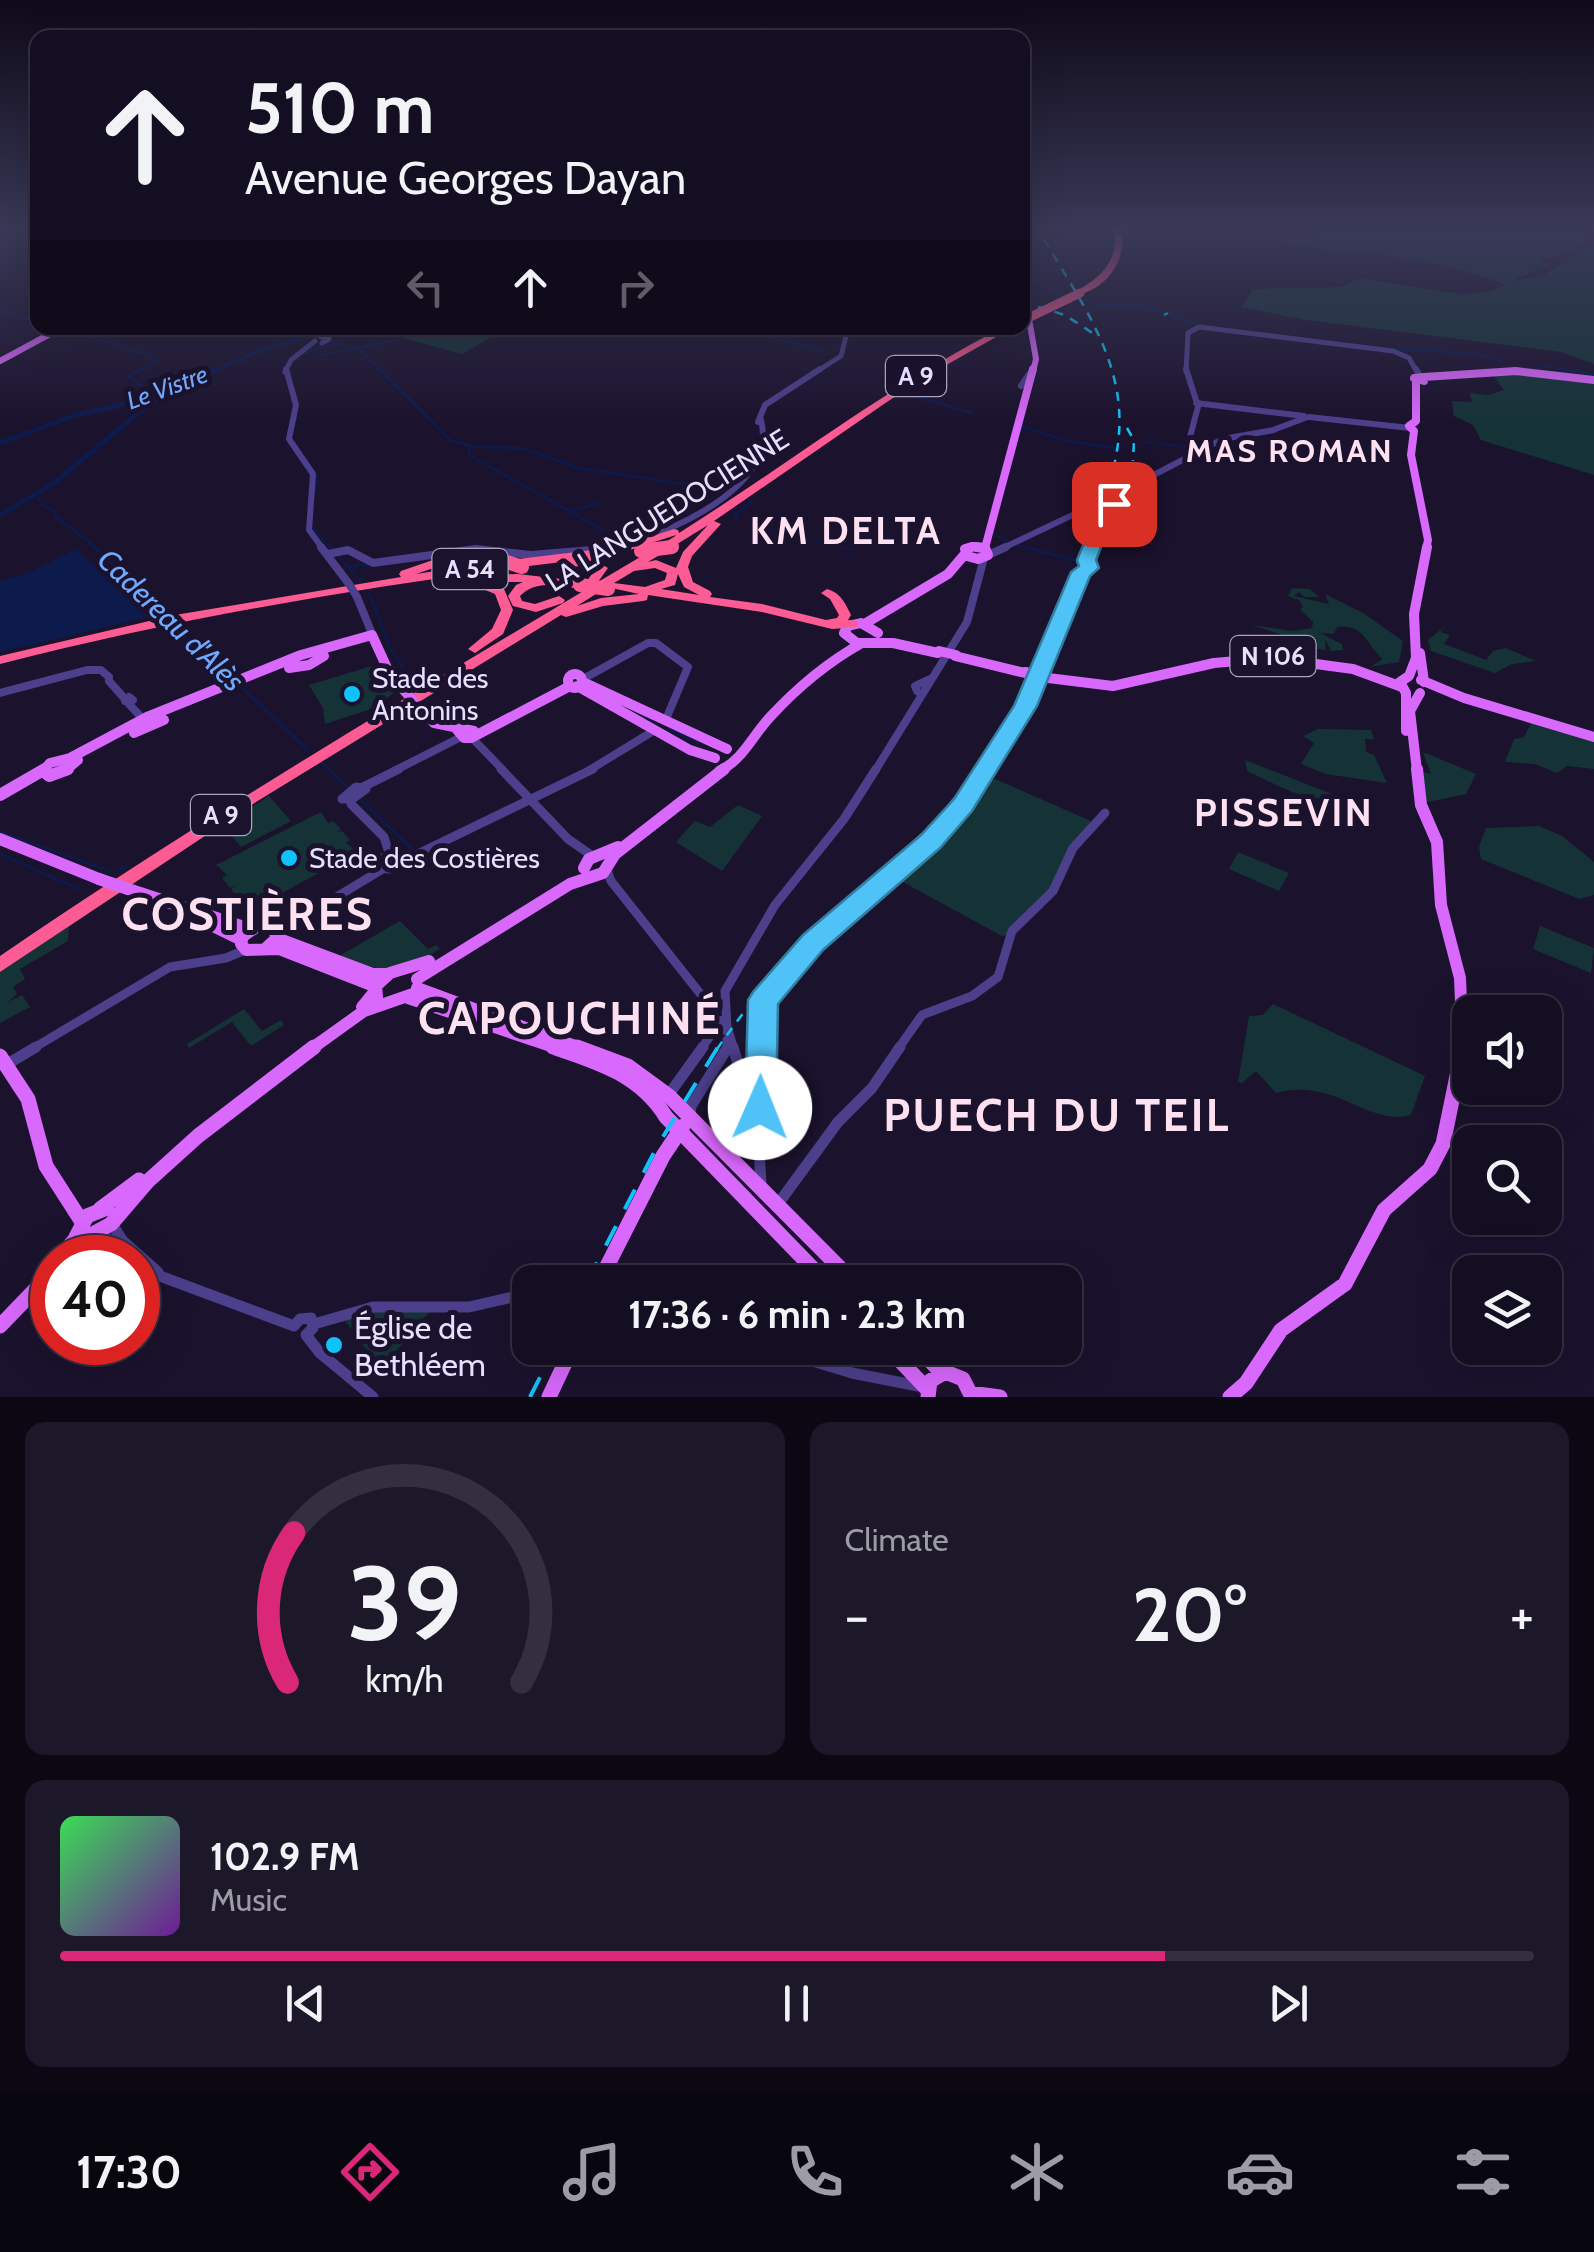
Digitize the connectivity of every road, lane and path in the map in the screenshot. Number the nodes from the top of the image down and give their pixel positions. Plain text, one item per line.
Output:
1 (1075, 294) edge
2 (1030, 316) edge
3 (1030, 322) edge
4 (1030, 331) edge
5 (49, 335) edge
6 (313, 335) edge
7 (846, 335) edge
8 (993, 335) edge
9 (993, 335) edge
10 (0, 362) edge
11 (1029, 374) junction
12 (1420, 377) junction
13 (1594, 380) edge
14 (1020, 386) dead end
15 (1198, 404) junction
16 (1306, 417) junction
17 (1413, 427) junction
18 (1191, 455) junction
19 (764, 482) junction
20 (1135, 488) junction
21 (719, 509) junction
22 (715, 524) junction
23 (667, 546) junction
24 (333, 553) junction
25 (980, 555) junction
26 (443, 578) junction
27 (560, 583) junction
28 (585, 583) junction
29 (610, 587) junction
30 (632, 589) junction
31 (350, 591) junction
32 (826, 594) dead end
33 (673, 598) junction
34 (560, 600) junction
35 (737, 604) junction
36 (235, 610) junction
37 (894, 614) junction
38 (174, 622) junction
39 (827, 626) junction
40 (528, 631) junction
41 (850, 634) junction
42 (872, 637) junction
43 (366, 640) junction
44 (896, 641) junction
45 (910, 646) junction
46 (938, 652) junction
47 (0, 661) edge
48 (455, 666) junction
49 (812, 679) junction
50 (576, 682) junction
51 (1404, 683) junction
52 (1423, 685) junction
53 (0, 694) edge
54 (400, 695) junction
55 (150, 720) junction
56 (668, 720) junction
57 (655, 730) junction
58 (468, 735) junction
59 (1594, 738) edge
60 (732, 751) junction
61 (719, 762) junction
62 (0, 798) edge
63 (529, 800) junction
64 (1104, 813) dead end
65 (1437, 842) junction
66 (0, 843) edge
67 (386, 862) junction
68 (596, 866) junction
69 (275, 932) junction
70 (245, 941) junction
71 (265, 949) junction
72 (0, 962) edge
73 (388, 974) junction
74 (412, 984) junction
75 (1460, 988) junction
76 (379, 994) junction
77 (1462, 995) edge
78 (725, 1025) junction
79 (730, 1055) junction
80 (2, 1062) edge
81 (664, 1102) junction
82 (756, 1113) junction
83 (684, 1127) junction
84 (755, 1174) junction
85 (62, 1192) junction
86 (740, 1193) junction
87 (778, 1205) junction
88 (98, 1209) junction
89 (761, 1217) junction
90 (113, 1222) junction
91 (89, 1231) junction
92 (83, 1235) edge
93 (86, 1235) edge
94 (99, 1235) edge
95 (610, 1265) edge
96 (809, 1265) edge
97 (837, 1265) edge
98 (162, 1276) joint
99 (30, 1285) edge
100 (30, 1295) edge
101 (512, 1297) edge
102 (0, 1316) edge
103 (0, 1326) edge
104 (304, 1328) junction
105 (562, 1365) edge
106 (826, 1365) edge
107 (902, 1365) edge
108 (937, 1365) edge
109 (943, 1370) junction
110 (922, 1388) edge
111 (1233, 1395) edge
112 (979, 1396) edge
113 (373, 1397) edge
114 (547, 1397) edge

1 - 2 highway, bridge
3 - 25 main road
4 - 11 main road
5 - 10 main road
6 - 24 street
7 - 24 street
8 - 19 highway, LA LANGUEDOCIENNE / A 9
9 - 21 highway, LA LANGUEDOCIENNE / A 9
11 - 14 street
11 - 25 main road
12 - 13 main road
12 - 15 street
12 - 17 main road
15 - 16 street
15 - 18 street
16 - 17 street
16 - 18 street
17 - 51 main road
17 - 52 main road
18 - 20 street
19 - 22 highway, A 54
19 - 48 highway, LA LANGUEDOCIENNE / A 9
20 - 25 street
20 - 82 street
21 - 23 highway, LA LANGUEDOCIENNE / A 9
21 - 36 highway, A 54
22 - 23 highway, A 54
22 - 35 highway
23 - 26 highway, A 54, bridge
23 - 28 highway
23 - 54 highway, LA LANGUEDOCIENNE / A 9
24 - 31 street
25 - 37 main road
25 - 41 main road
25 - 78 street
26 - 27 highway
26 - 31 highway, A 54
26 - 48 highway
27 - 28 highway
27 - 34 highway
28 - 29 highway, bridge
28 - 34 highway
28 - 36 highway, bridge
29 - 30 highway
29 - 33 highway
30 - 35 highway
30 - 40 highway
31 - 38 highway, A 54
31 - 43 street
32 - 39 highway
33 - 39 highway
33 - 40 highway
34 - 48 highway
35 - 39 highway
36 - 38 highway, A 54
37 - 42 main road
37 - 44 main road
38 - 47 highway, A 54
39 - 41 highway
40 - 48 highway
41 - 42 main road
41 - 42 main road
41 - 60 main road
42 - 44 main road, N 106
42 - 45 main road, N 106
42 - 49 main road
43 - 54 main road
43 - 55 main road
44 - 46 main road, N 106
45 - 46 main road, N 106
45 - 49 main road
46 - 51 main road, N 106, bridge
48 - 54 highway
48 - 72 highway, LA LANGUEDOCIENNE / A 9
49 - 60 main road
50 - 56 main road
50 - 56 street
50 - 57 main road
50 - 58 main road
51 - 52 main road
51 - 65 main road
52 - 59 main road
52 - 65 main road
53 - 55 street
54 - 58 main road, bridge
54 - 72 highway, LA LANGUEDOCIENNE / A 9
55 - 62 main road
56 - 57 main road
56 - 60 main road
57 - 61 main road
57 - 63 street
58 - 63 street
58 - 67 street
60 - 61 main road
61 - 68 main road
63 - 67 street
63 - 68 street
64 - 87 street
65 - 75 main road
66 - 70 main road, bridge
67 - 69 street
68 - 74 main road
68 - 78 street
69 - 70 main road
69 - 71 main road
69 - 73 main road
70 - 71 main road
70 - 80 street
71 - 76 main road
73 - 74 main road
73 - 76 main road
74 - 76 main road
74 - 81 main road
75 - 77 main road
75 - 111 main road
76 - 88 main road
76 - 90 main road
78 - 79 street
78 - 81 street
79 - 82 street
79 - 83 street
80 - 85 main road
81 - 83 main road
82 - 84 street
83 - 84 main road
83 - 86 main road
83 - 95 main road
84 - 86 main road
84 - 87 main road
85 - 88 main road
85 - 91 main road
86 - 89 main road
87 - 89 main road
87 - 97 main road
88 - 90 main road
88 - 91 main road
89 - 96 main road
90 - 91 main road
90 - 98 street
91 - 92 main road
91 - 93 main road
91 - 94 street
98 - 104 street
99 - 102 main road
100 - 103 main road
101 - 104 street
104 - 113 street
105 - 114 main road
106 - 110 street
107 - 110 main road
108 - 109 main road
109 - 110 main road
109 - 112 main road

